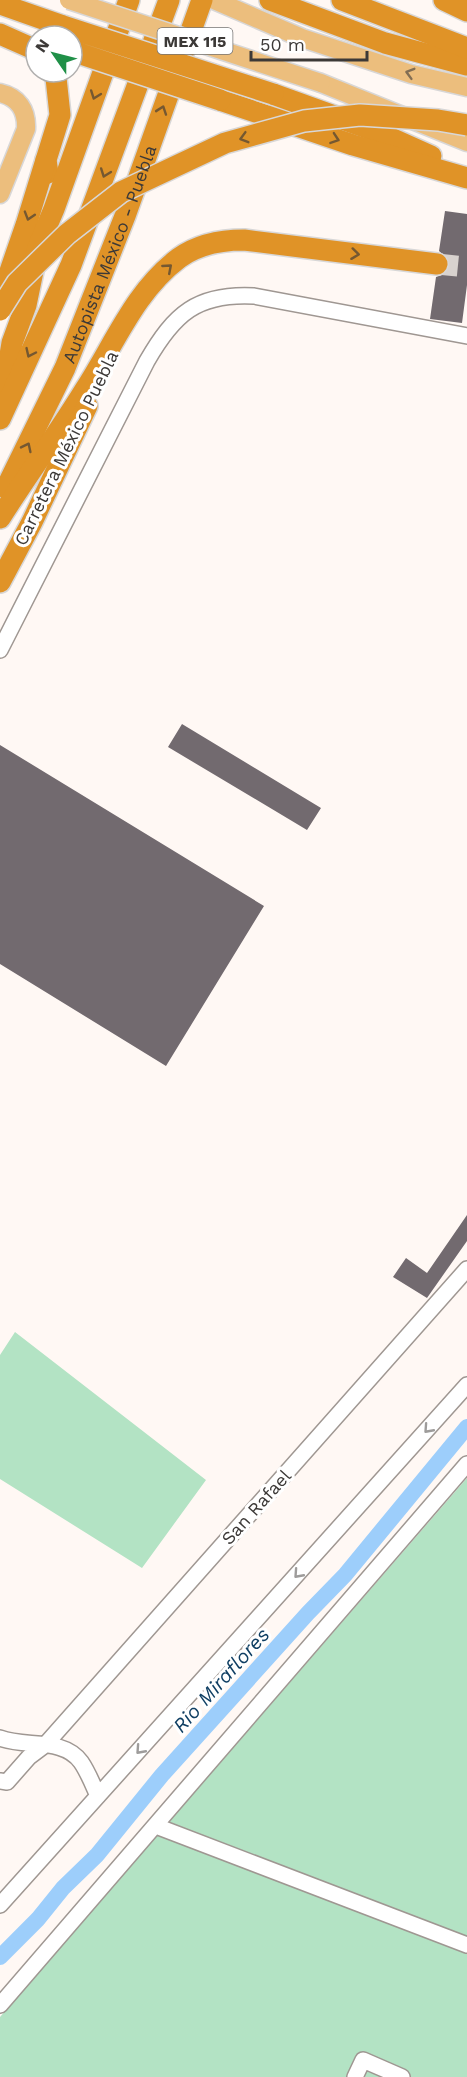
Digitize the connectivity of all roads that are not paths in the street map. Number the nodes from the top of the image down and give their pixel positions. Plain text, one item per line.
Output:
1 (69, 0) edge
2 (129, 0) edge
3 (169, 0) edge
4 (202, 0) edge
5 (214, 0) edge
6 (270, 0) edge
7 (444, 0) edge
8 (343, 1) edge
9 (0, 4) edge
10 (467, 11) edge
11 (0, 24) edge
12 (24, 33) edge
13 (0, 34) edge
14 (24, 45) edge
15 (467, 48) edge
16 (84, 55) edge
17 (467, 65) edge
18 (57, 84) edge
19 (467, 87) edge
20 (0, 93) edge
21 (467, 125) edge
22 (467, 142) edge
23 (46, 160) junction
24 (467, 173) edge
25 (467, 178) edge
26 (0, 194) edge
27 (54, 209) junction
28 (437, 264) tunnel mouth
29 (0, 300) edge
30 (0, 310) edge
31 (131, 313) junction
32 (467, 336) edge
33 (65, 368) junction
34 (0, 411) edge
35 (0, 419) edge
36 (46, 449) junction
37 (0, 499) edge
38 (0, 518) edge
39 (2, 579) edge
40 (0, 650) edge
41 (467, 1269) edge
42 (467, 1385) edge
43 (467, 1464) edge
44 (0, 1738) edge
45 (45, 1745) junction
46 (4, 1781) edge
47 (98, 1796) junction
48 (156, 1826) junction
49 (0, 1905) edge
50 (467, 1945) edge
51 (0, 2005) edge
52 (355, 2077) edge
53 (402, 2077) edge

1 - 22 main road, MEX 115, bridge
2 -> 27 highway
3 -> 35 highway, Autopista México - Puebla
33 -> 4 highway, Autopista México - Puebla
19 -> 5 main road, MEX 115
6 - 17 highway
7 - 10 highway
8 - 15 highway
9 - 24 highway, bridge
11 - 12 highway
13 - 14 highway
16 -> 25 highway, bridge
18 - 23 highway
20 - 26 main road
21 -> 30 highway, bridge
23 - 27 highway
23 -> 29 highway
27 - 34 highway
31 -> 28 highway
31 - 36 highway
31 - 39 highway, Carretera México Puebla
32 - 40 street
33 - 36 highway
37 -> 33 highway, Autopista México - Puebla
36 - 38 highway
36 - 39 highway
41 - 45 street, San Rafael
42 -> 47 street
43 - 48 street
44 - 45 street
45 - 46 street, San Rafael
45 - 47 street
47 - 49 street
48 - 50 street
48 - 51 street
52 - 53 street

